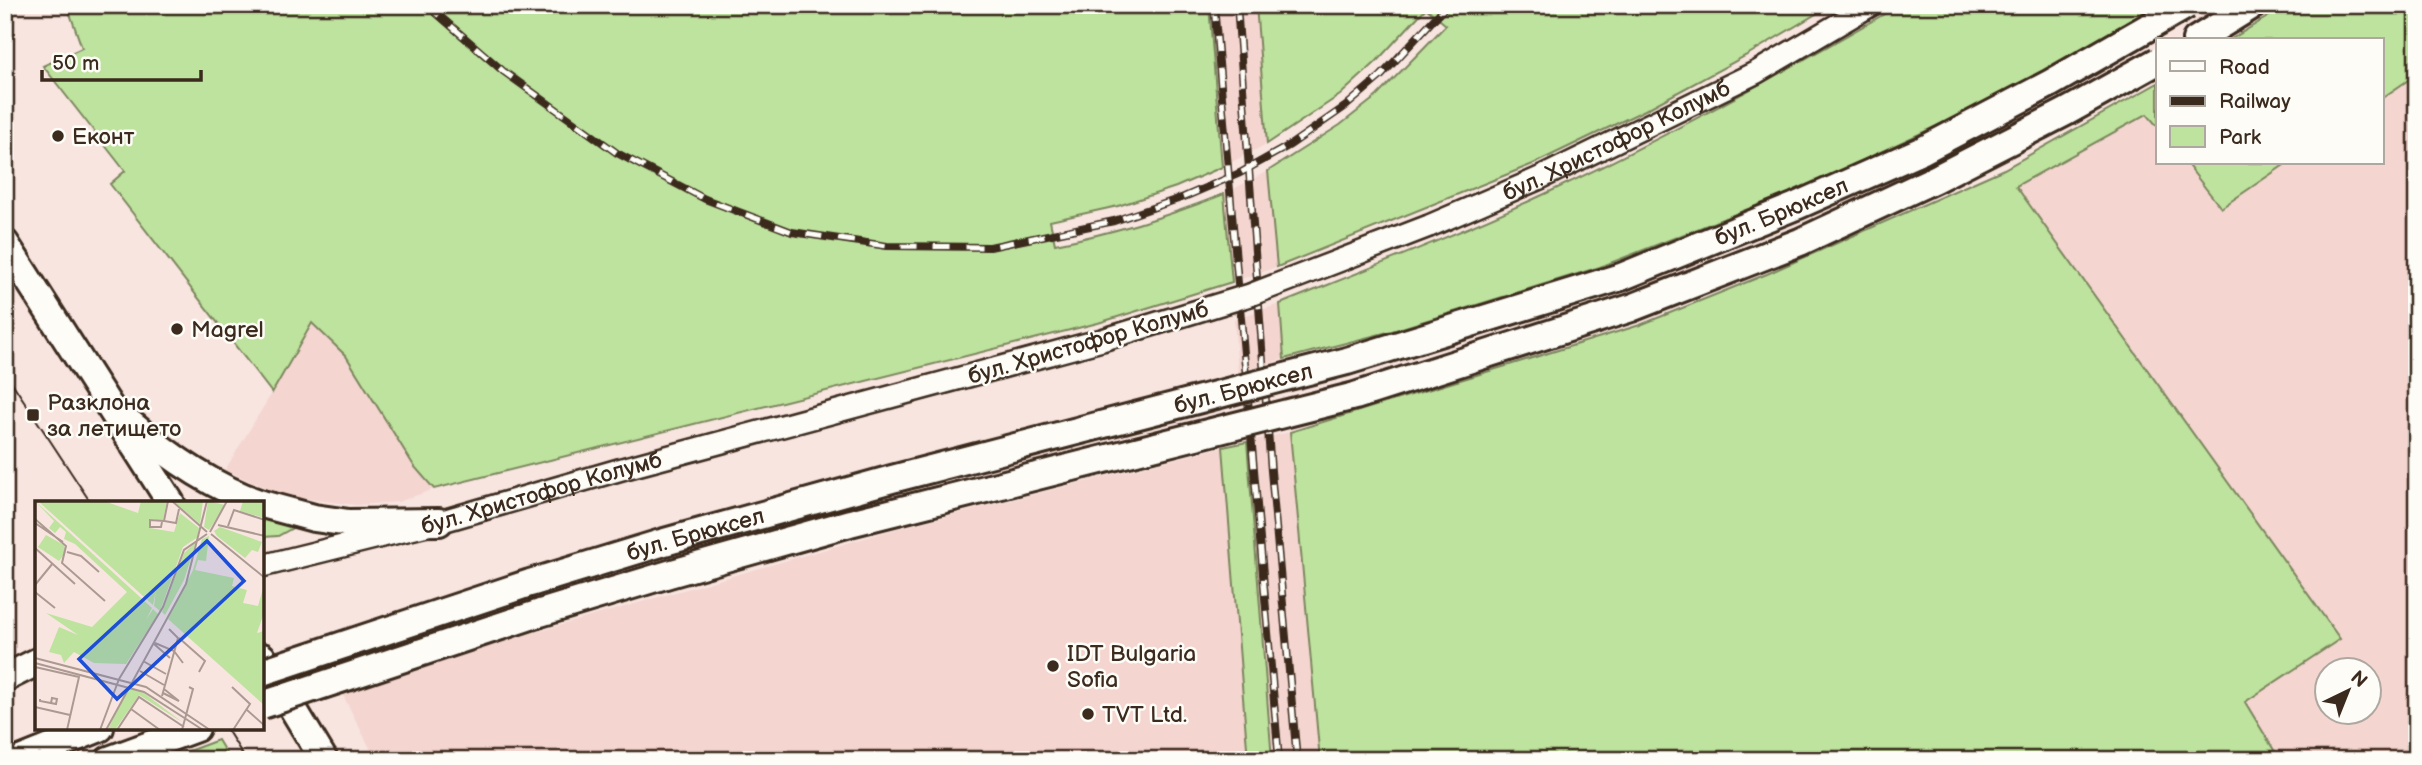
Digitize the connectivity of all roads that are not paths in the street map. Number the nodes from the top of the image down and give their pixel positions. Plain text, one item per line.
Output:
1 (1871, 5) edge
2 (2186, 5) edge
3 (2252, 5) edge
4 (2199, 38) edge
5 (2156, 62) edge
6 (5, 243) edge
7 (107, 402) junction
8 (170, 501) edge
9 (257, 501) edge
10 (264, 504) edge
11 (439, 522) junction
12 (264, 566) edge
13 (264, 660) edge
14 (35, 663) edge
15 (264, 671) edge
16 (5, 678) edge
17 (264, 704) edge
18 (95, 730) edge
19 (191, 730) edge
20 (20, 760) edge
21 (109, 760) edge
22 (324, 760) edge

1 - 11 street, бул. Христофор Колумб, bridge
2 - 15 main road, бул. Брюксел, bridge
3 - 4 main road
5 - 17 main road, бул. Брюксел, bridge
6 - 7 main road
7 - 8 main road
7 - 9 main road
10 - 11 main road
11 - 12 street, бул. Христофор Колумб
13 - 22 main road
14 - 16 main road
18 - 20 main road
19 - 21 main road

